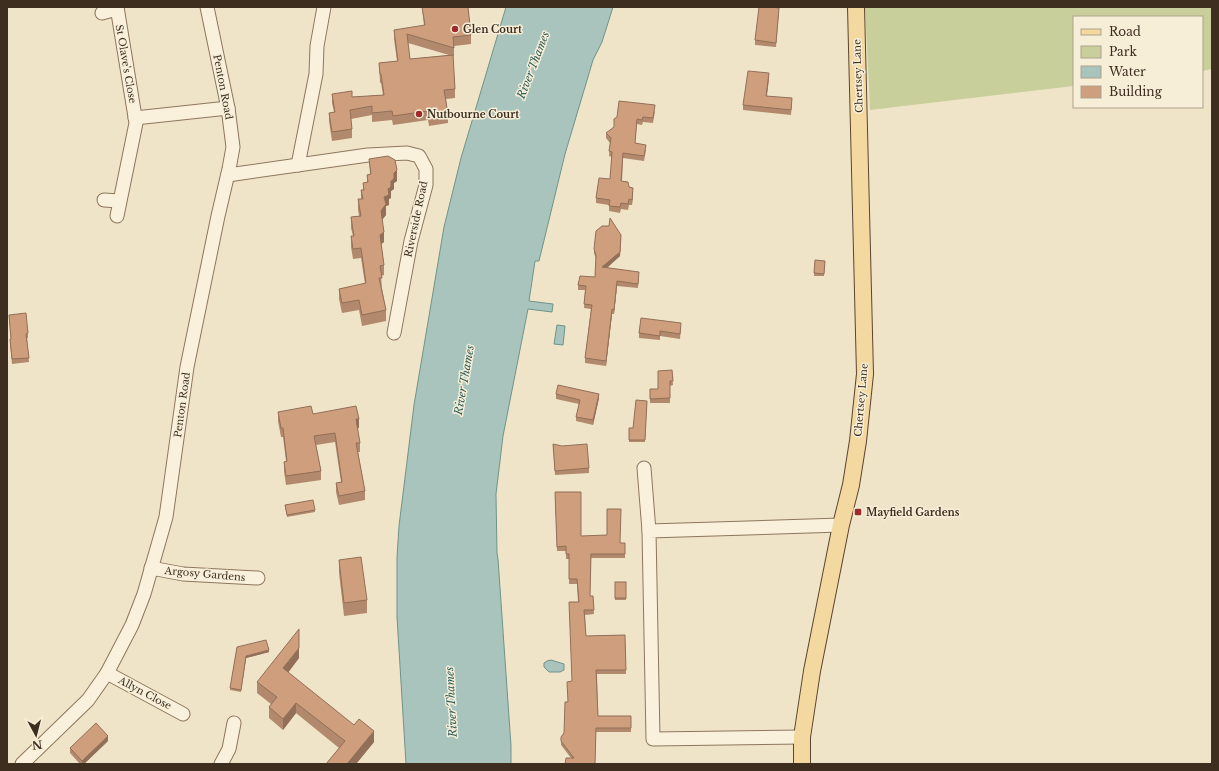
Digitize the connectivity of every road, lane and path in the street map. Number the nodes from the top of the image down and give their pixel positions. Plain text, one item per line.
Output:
1 (207, 7) edge
2 (324, 7) edge
3 (856, 7) edge
4 (117, 8) edge
5 (102, 13) dead end
6 (228, 108) junction
7 (135, 118) junction
8 (298, 165) junction
9 (228, 175) junction
10 (104, 200) dead end
11 (119, 201) junction
12 (117, 216) dead end
13 (394, 333) dead end
14 (644, 468) dead end
15 (841, 525) junction
16 (649, 531) junction
17 (152, 568) junction
18 (258, 578) dead end
19 (107, 673) junction
20 (183, 714) dead end
21 (234, 723) dead end
22 (802, 737) junction
23 (22, 764) edge
24 (221, 764) edge
25 (802, 764) edge

1 - 6 street, Penton Road
2 - 8 street
3 - 15 main road, Chertsey Lane
4 - 5 street, St Olave's Close
4 - 7 street, St Olave's Close
6 - 7 street, St Olave's Close
6 - 9 street, Penton Road
7 - 11 street, St Olave's Close
8 - 9 street, Riverside Road
8 - 13 street, Riverside Road
9 - 17 street, Penton Road
10 - 11 street
11 - 12 street, St Olave's Close
14 - 16 street
15 - 16 street
15 - 22 main road, Chertsey Lane
16 - 22 street
17 - 18 street, Argosy Gardens
17 - 19 street, Penton Road
19 - 20 street, Allyn Close
19 - 23 street, Penton Road
21 - 24 street
22 - 25 main road, Chertsey Lane

